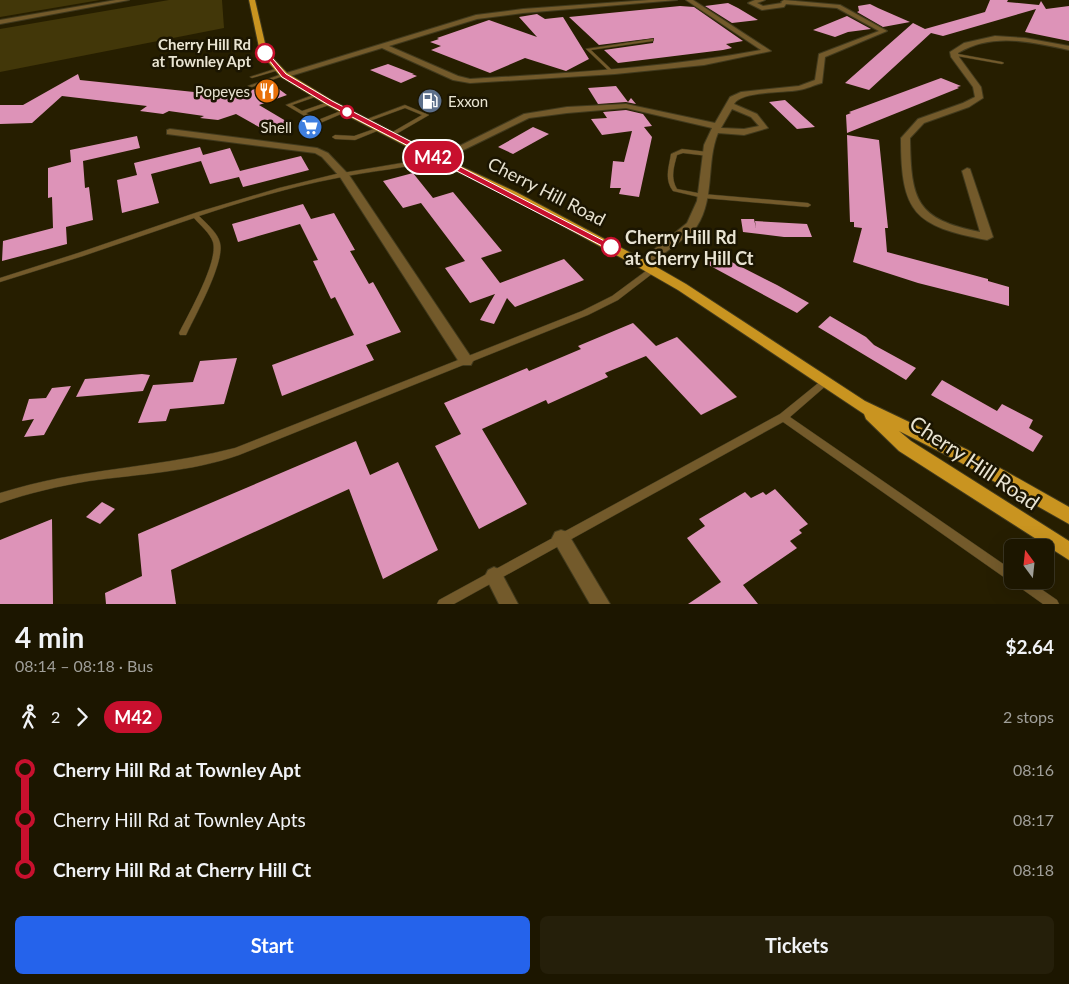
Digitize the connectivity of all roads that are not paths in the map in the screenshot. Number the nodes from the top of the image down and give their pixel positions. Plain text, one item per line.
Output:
1 (126, 0) edge
2 (252, 0) edge
3 (674, 0) edge
4 (689, 0) edge
5 (762, 0) edge
6 (774, 0) edge
7 (784, 2) junction
8 (0, 22) edge
9 (652, 40) dead end
10 (384, 46) junction
11 (1069, 48) edge
12 (953, 54) junction
13 (1002, 63) dead end
14 (611, 72) junction
15 (280, 73) junction
16 (252, 77) dead end
17 (250, 86) dead end
18 (316, 95) junction
19 (330, 103) junction
20 (728, 105) junction
21 (345, 111) junction
22 (302, 113) junction
23 (365, 121) junction
24 (716, 128) junction
25 (379, 129) junction
26 (170, 132) dead end
27 (391, 135) junction
28 (335, 137) dead end
29 (708, 154) junction
30 (438, 159) junction
31 (967, 171) dead end
32 (344, 175) junction
33 (703, 196) junction
34 (808, 205) dead end
35 (196, 216) junction
36 (647, 267) junction
37 (0, 280) edge
38 (183, 333) dead end
39 (466, 361) junction
40 (824, 382) junction
41 (860, 405) junction
42 (783, 417) junction
43 (0, 498) edge
44 (1069, 516) edge
45 (561, 538) junction
46 (1069, 551) edge
47 (1004, 570) edge
48 (494, 576) junction
49 (1032, 589) edge
50 (444, 604) edge
51 (509, 604) edge
52 (601, 604) edge
53 (1054, 604) edge

1 - 8 street
2 - 15 main road, Cherry Hill Road
3 - 10 street
4 - 14 street
5 - 7 street
6 - 7 street
7 - 20 street
9 - 14 lane
10 - 14 street
10 - 15 street
11 - 12 street
12 - 13 lane
12 - 31 street
15 - 16 lane
15 - 17 lane
15 - 18 main road, Cherry Hill Road
18 - 19 main road, Cherry Hill Road
18 - 22 lane
19 - 21 main road, Cherry Hill Road
19 - 22 lane
20 - 24 street
20 - 24 street
21 - 22 lane
21 - 23 main road, Cherry Hill Road
23 - 25 main road, Cherry Hill Road
23 - 27 lane
24 - 29 street
24 - 30 street
25 - 27 main road, Cherry Hill Road
25 - 28 lane
26 - 32 street
27 - 30 main road, Cherry Hill Road
29 - 33 street
29 - 33 lane
30 - 32 lane
30 - 36 main road, Cherry Hill Road
32 - 35 lane
32 - 39 street
33 - 34 lane
33 - 36 street
35 - 37 lane
35 - 38 lane
36 - 39 lane
36 - 40 main road, Cherry Hill Road
39 - 43 lane
40 - 41 main road, Cherry Hill Road
40 - 42 lane
41 - 44 main road, Cherry Hill Road
41 - 46 main road, Cherry Hill Road
42 - 45 lane
42 - 47 lane
45 - 48 lane
45 - 52 street
48 - 50 lane
48 - 51 street
49 - 53 lane

